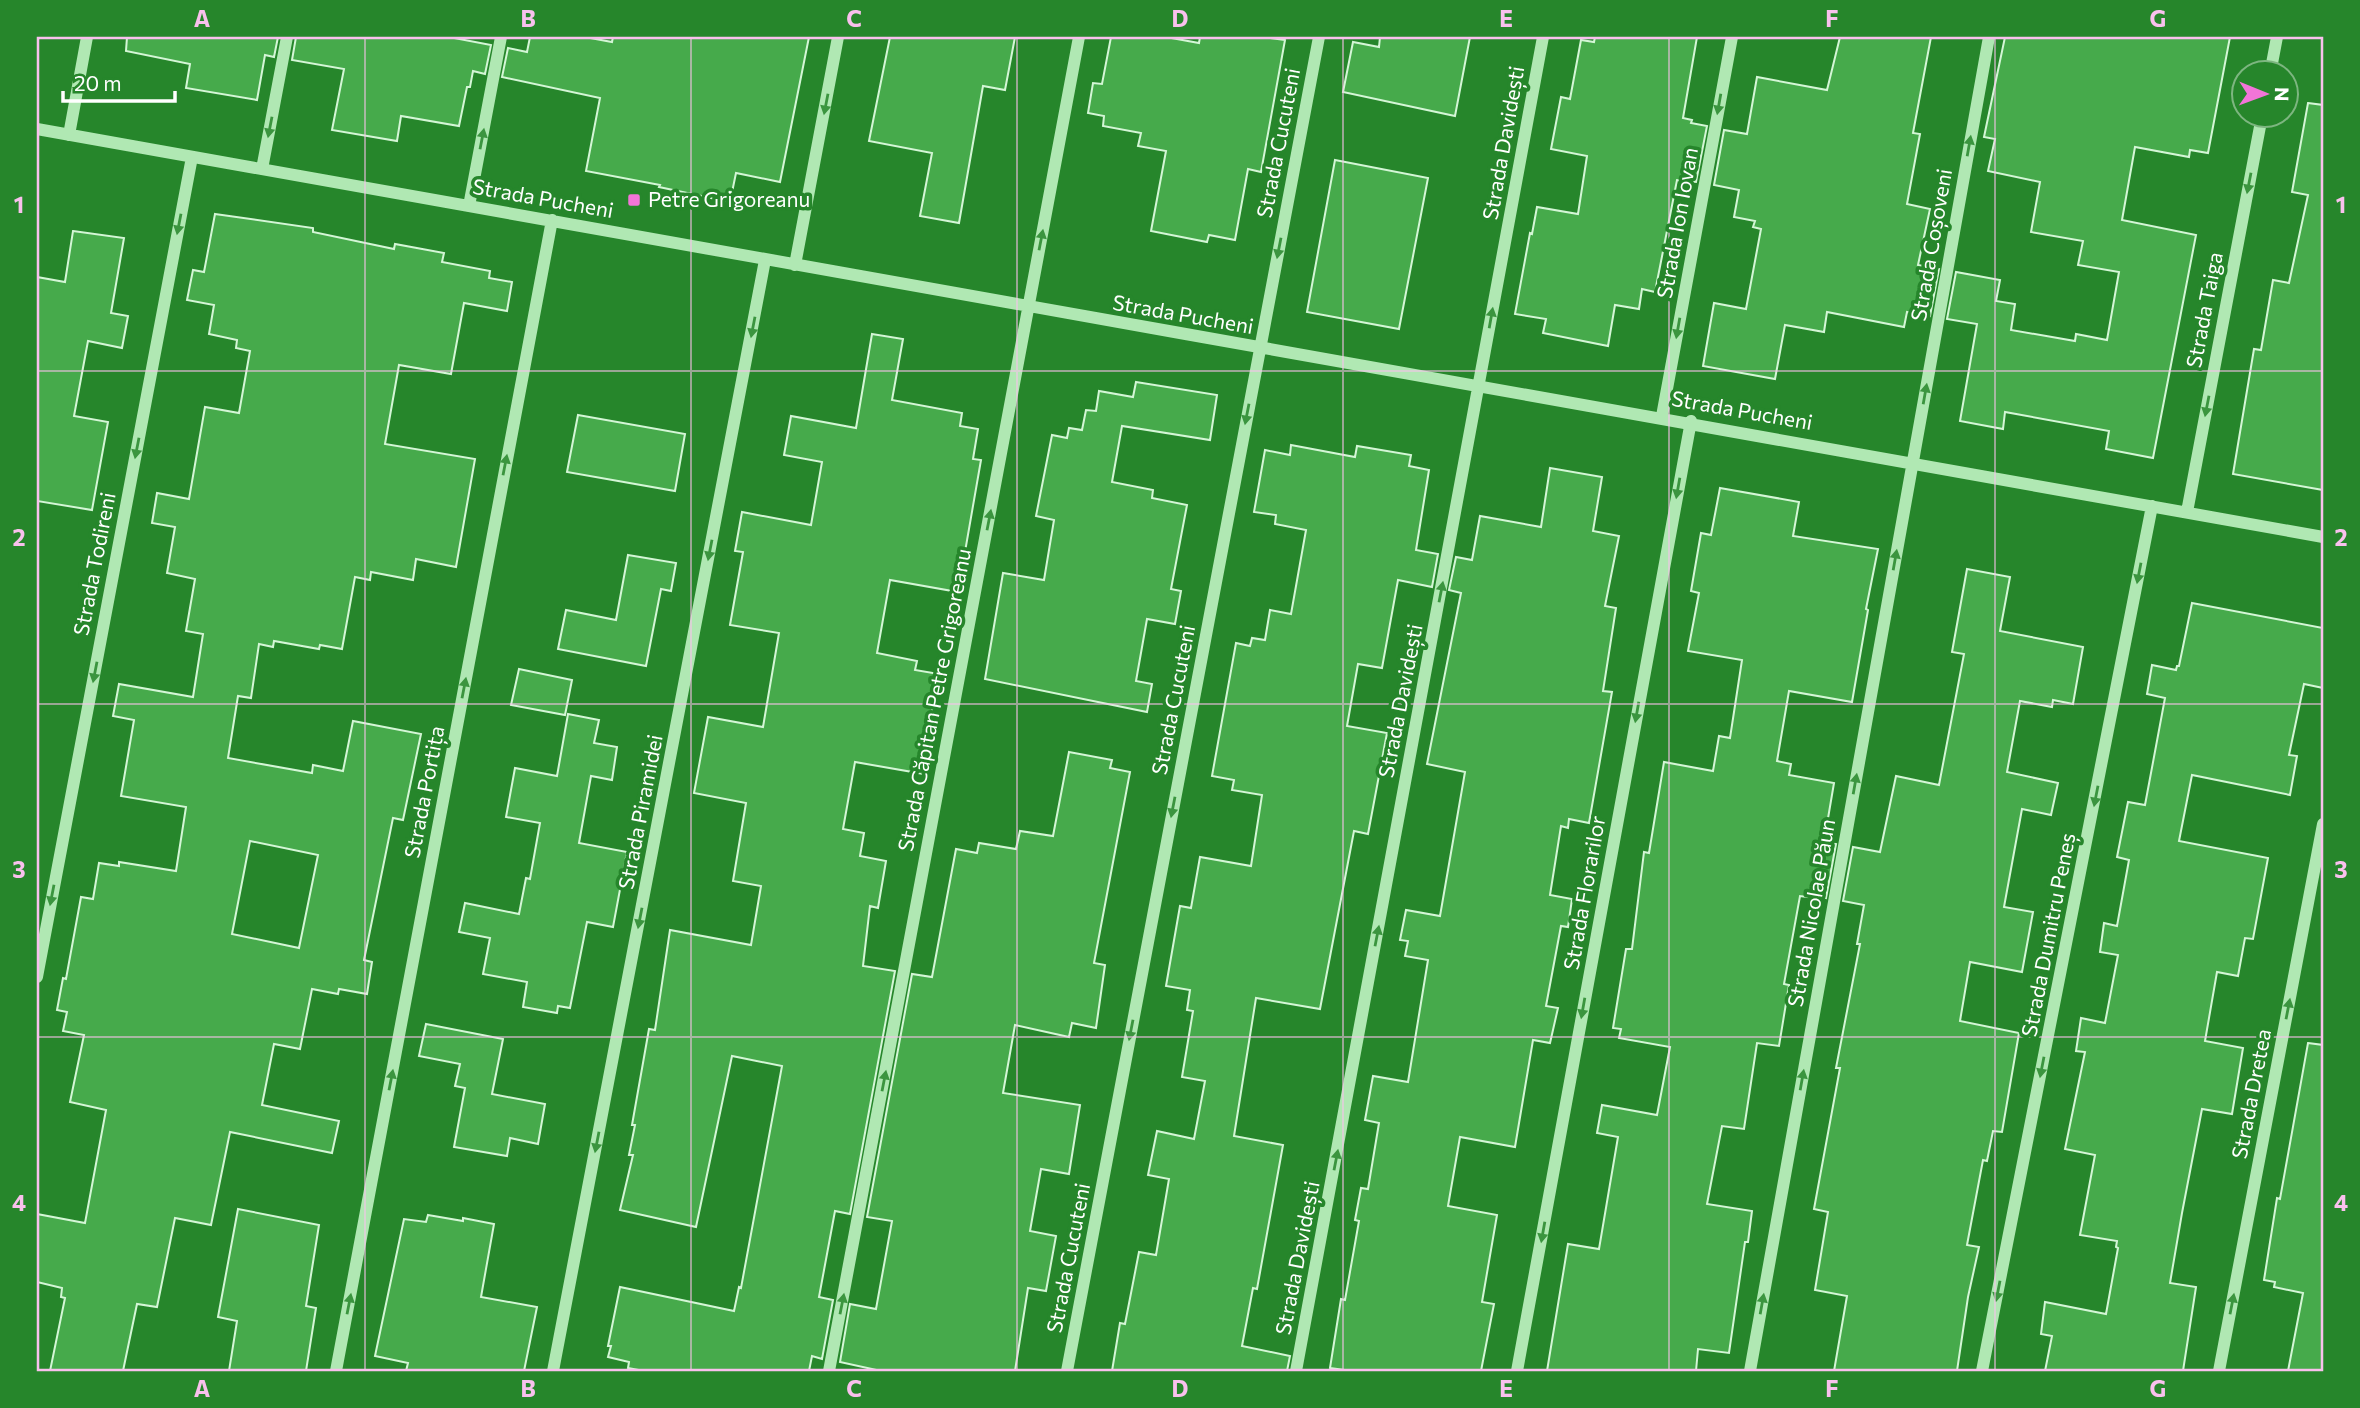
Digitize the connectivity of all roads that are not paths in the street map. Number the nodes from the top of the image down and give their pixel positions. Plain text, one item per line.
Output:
1 (87, 37) edge
2 (288, 37) edge
3 (501, 37) edge
4 (838, 37) edge
5 (1079, 37) edge
6 (1319, 37) edge
7 (1544, 37) edge
8 (1731, 37) edge
9 (1989, 37) edge
10 (2277, 37) edge
11 (2273, 60) edge
12 (37, 129) edge
13 (2259, 130) edge
14 (69, 135) junction
15 (192, 158) junction
16 (262, 169) junction
17 (469, 206) junction
18 (552, 220) junction
19 (765, 260) junction
20 (795, 265) junction
21 (1028, 307) junction
22 (1260, 347) junction
23 (1479, 385) junction
24 (1662, 416) junction
25 (1691, 421) junction
26 (1913, 461) junction
27 (2152, 506) junction
28 (2187, 512) junction
29 (2323, 537) edge
30 (2323, 824) edge
31 (37, 977) edge
32 (337, 1371) edge
33 (553, 1371) edge
34 (829, 1371) edge
35 (1067, 1371) edge
36 (1296, 1371) edge
37 (1517, 1371) edge
38 (1750, 1371) edge
39 (1982, 1371) edge
40 (2219, 1371) edge

1 - 14 street
2 -> 16 street
17 -> 3 street
4 -> 20 street
21 -> 5 street, Strada Căpitan Petre Grigoreanu
6 -> 22 street, Strada Cucuteni
23 -> 7 street, Strada Davidești
8 -> 24 street, Strada Ion Iovan
26 -> 9 street, Strada Coșoveni
10 - 11 street
12 - 14 street, Strada Pucheni
13 -> 28 street, Strada Taiga
14 - 15 street, Strada Pucheni
15 - 16 street, Strada Pucheni
15 -> 31 street, Strada Todireni
16 - 17 street, Strada Pucheni
17 - 18 street, Strada Pucheni
18 - 19 street, Strada Pucheni
32 -> 18 street, Strada Portița
19 - 20 street, Strada Pucheni
19 -> 33 street, Strada Piramidei
20 - 21 street, Strada Pucheni
21 - 22 street, Strada Pucheni
34 -> 21 street, Strada Căpitan Petre Grigoreanu
22 - 23 street, Strada Pucheni
22 -> 35 street, Strada Cucuteni
23 - 24 street, Strada Pucheni
36 -> 23 street, Strada Davidești
24 - 25 street, Strada Pucheni
25 - 26 street, Strada Pucheni
25 -> 37 street, Strada Florarilor
26 - 27 street, Strada Pucheni
38 -> 26 street, Strada Nicolae Păun
27 - 28 street, Strada Pucheni
27 -> 39 street, Strada Dumitru Peneș
28 - 29 street, Strada Pucheni
40 -> 30 street, Strada Dretea

